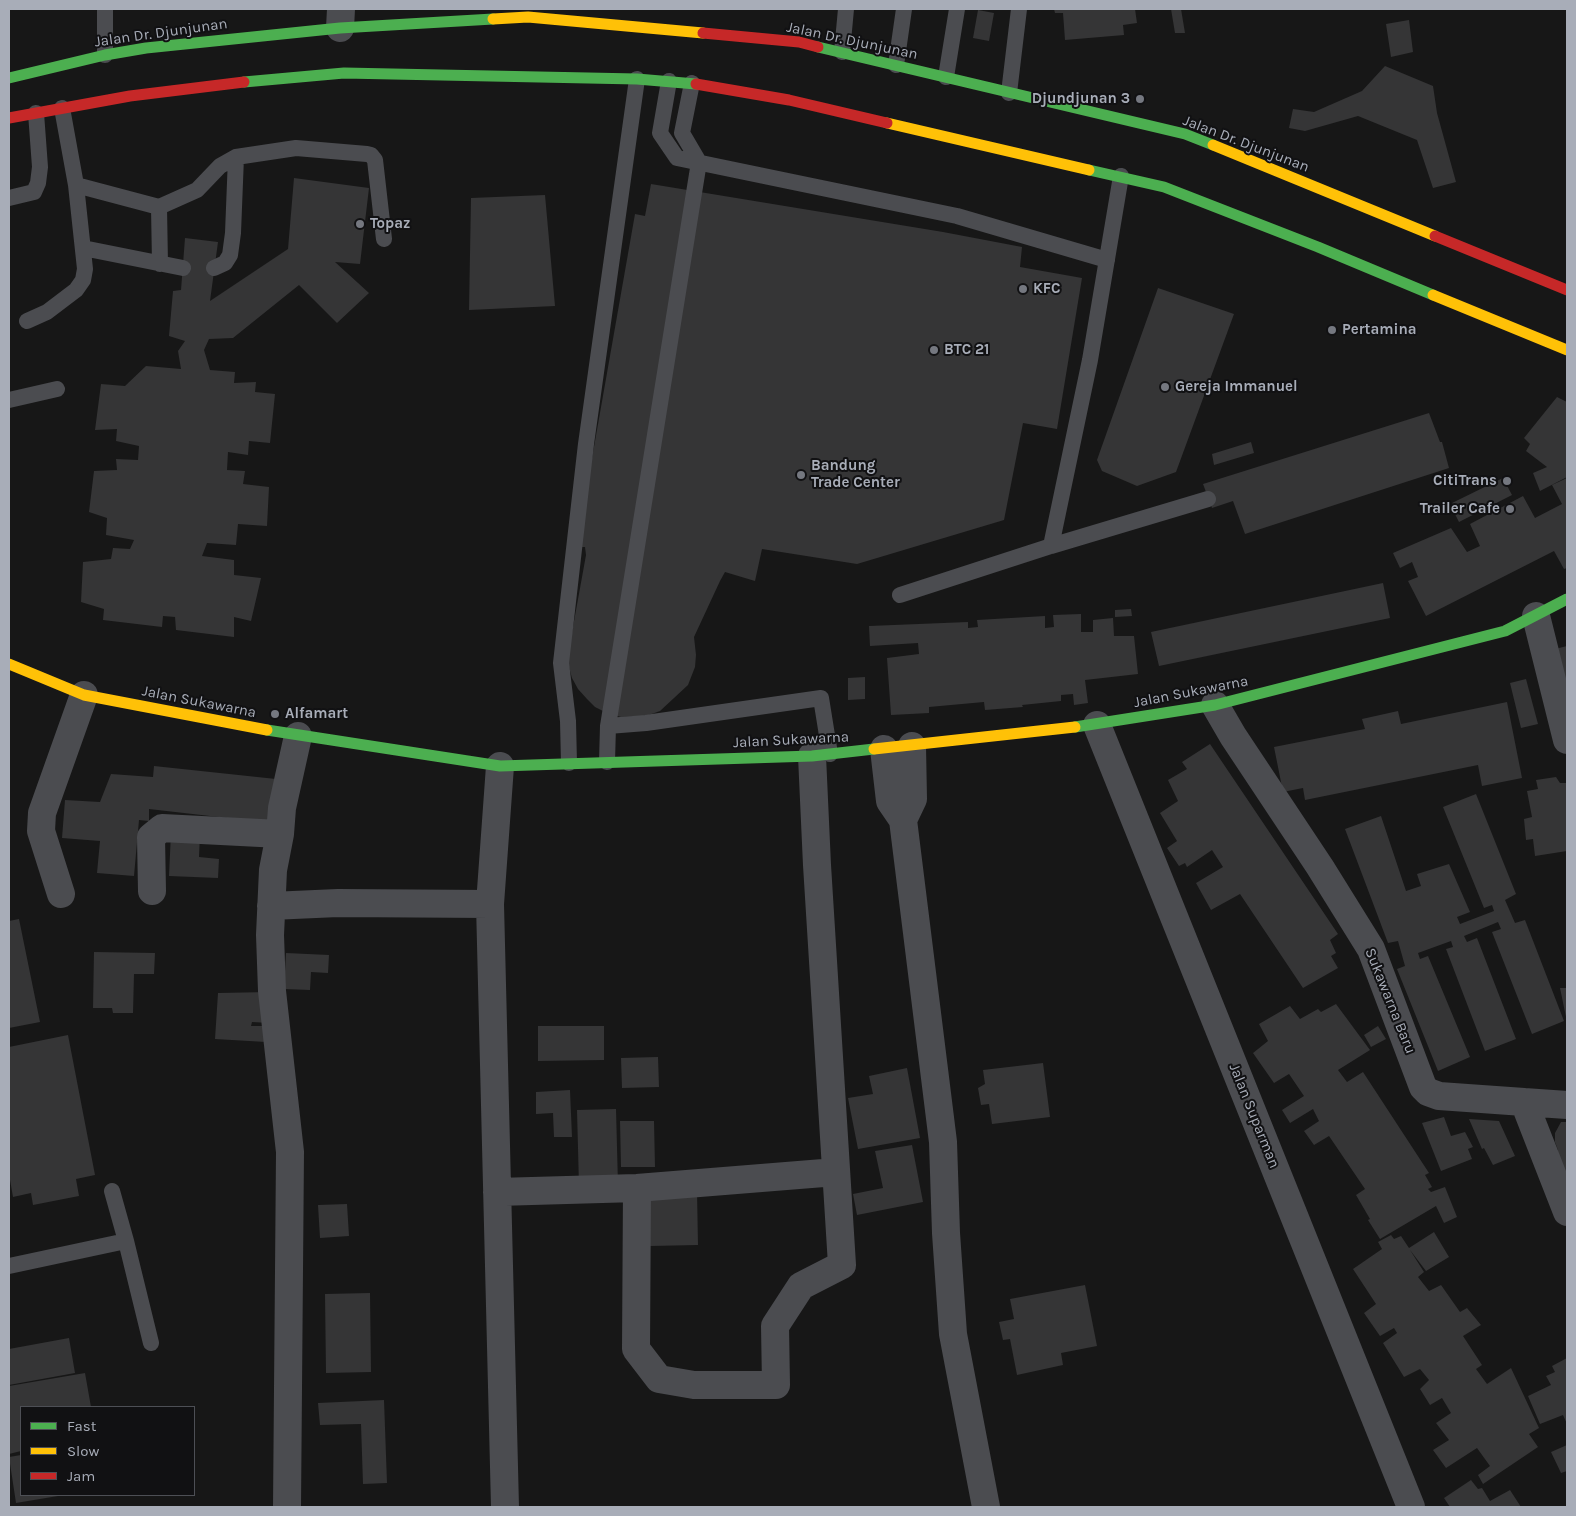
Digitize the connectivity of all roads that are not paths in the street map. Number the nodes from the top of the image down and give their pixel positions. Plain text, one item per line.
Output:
1 (105, 9) edge
2 (846, 9) edge
3 (904, 9) edge
4 (957, 9) edge
5 (1019, 9) edge
6 (545, 14) edge
7 (486, 15) edge
8 (341, 18) edge
9 (842, 52) junction
10 (104, 56) junction
11 (896, 65) junction
12 (946, 77) junction
13 (9, 78) edge
14 (637, 79) junction
15 (669, 81) junction
16 (692, 83) junction
17 (1009, 93) junction
18 (62, 108) junction
19 (36, 113) junction
20 (9, 118) edge
21 (236, 157) junction
22 (699, 162) junction
23 (1121, 176) junction
24 (76, 185) junction
25 (9, 198) edge
26 (158, 207) junction
27 (384, 239) dead end
28 (83, 248) junction
29 (1107, 260) junction
30 (160, 264) junction
31 (183, 268) dead end
32 (214, 268) dead end
33 (1567, 290) edge
34 (27, 321) dead end
35 (1567, 350) edge
36 (57, 389) dead end
37 (9, 400) edge
38 (1208, 499) dead end
39 (1051, 546) junction
40 (900, 595) dead end
41 (1567, 599) edge
42 (1536, 616) junction
43 (9, 664) edge
44 (84, 695) junction
45 (1215, 705) junction
46 (1097, 724) junction
47 (608, 726) junction
48 (298, 736) junction
49 (1567, 740) edge
50 (912, 746) junction
51 (884, 749) junction
52 (821, 755) junction
53 (608, 762) junction
54 (569, 764) junction
55 (500, 766) junction
56 (903, 820) junction
57 (280, 834) junction
58 (152, 891) dead end
59 (61, 894) dead end
60 (490, 904) junction
61 (272, 906) junction
62 (1524, 1102) junction
63 (1567, 1105) edge
64 (836, 1172) junction
65 (637, 1188) junction
66 (112, 1191) dead end
67 (497, 1192) junction
68 (1567, 1212) edge
69 (126, 1241) junction
70 (9, 1266) edge
71 (151, 1343) dead end
72 (287, 1507) edge
73 (505, 1507) edge
74 (986, 1507) edge
75 (1411, 1507) edge

1 - 10 lane
2 - 9 lane
3 - 11 lane
4 - 12 lane
5 - 17 lane
6 - 7 main road, Jalan Dr. Djunjunan
6 - 9 main road, Jalan Dr. Djunjunan
7 - 8 main road, Jalan Dr. Djunjunan
8 - 10 main road, Jalan Dr. Djunjunan
9 - 11 main road, Jalan Dr. Djunjunan
10 - 13 main road, Jalan Dr. Djunjunan
11 - 12 main road, Jalan Dr. Djunjunan
12 - 17 main road, Jalan Dr. Djunjunan
14 - 15 main road
14 - 18 main road
14 - 54 lane
15 - 16 main road
15 - 22 lane
16 - 22 lane
16 - 23 main road
17 - 33 main road, Jalan Dr. Djunjunan
18 - 19 main road
18 - 24 lane
19 - 20 main road
19 - 25 lane
21 - 26 lane
21 - 27 lane
21 - 32 lane
22 - 29 lane
22 - 47 lane
23 - 29 lane
23 - 35 main road
24 - 26 lane
24 - 28 lane
26 - 30 lane
28 - 30 lane
28 - 34 lane
29 - 39 lane
30 - 31 lane
36 - 37 lane
38 - 39 lane
39 - 40 lane
41 - 42 main road, Jalan Sukawarna
42 - 45 main road, Jalan Sukawarna
42 - 49 street
43 - 44 main road, Jalan Sukawarna
44 - 48 main road, Jalan Sukawarna
44 - 59 street
45 - 46 main road, Jalan Sukawarna
45 - 62 street, Sukawarna Baru
46 - 50 main road, Jalan Sukawarna
46 - 75 street, Jalan Suparman
47 - 52 lane
47 - 53 lane
48 - 55 main road, Jalan Sukawarna
48 - 57 street
50 - 51 main road, Jalan Sukawarna
50 - 56 street
51 - 52 main road, Jalan Sukawarna
51 - 56 street
52 - 53 main road, Jalan Sukawarna
52 - 64 street
53 - 54 main road, Jalan Sukawarna
54 - 55 main road, Jalan Sukawarna
55 - 60 street
56 - 74 street
57 - 58 street
57 - 61 street
60 - 61 street
60 - 67 street
61 - 72 street
62 - 63 street, Sukawarna Baru
62 - 68 street
64 - 65 street
64 - 65 street
65 - 67 street
66 - 69 lane
67 - 73 street
69 - 70 lane
69 - 71 lane

